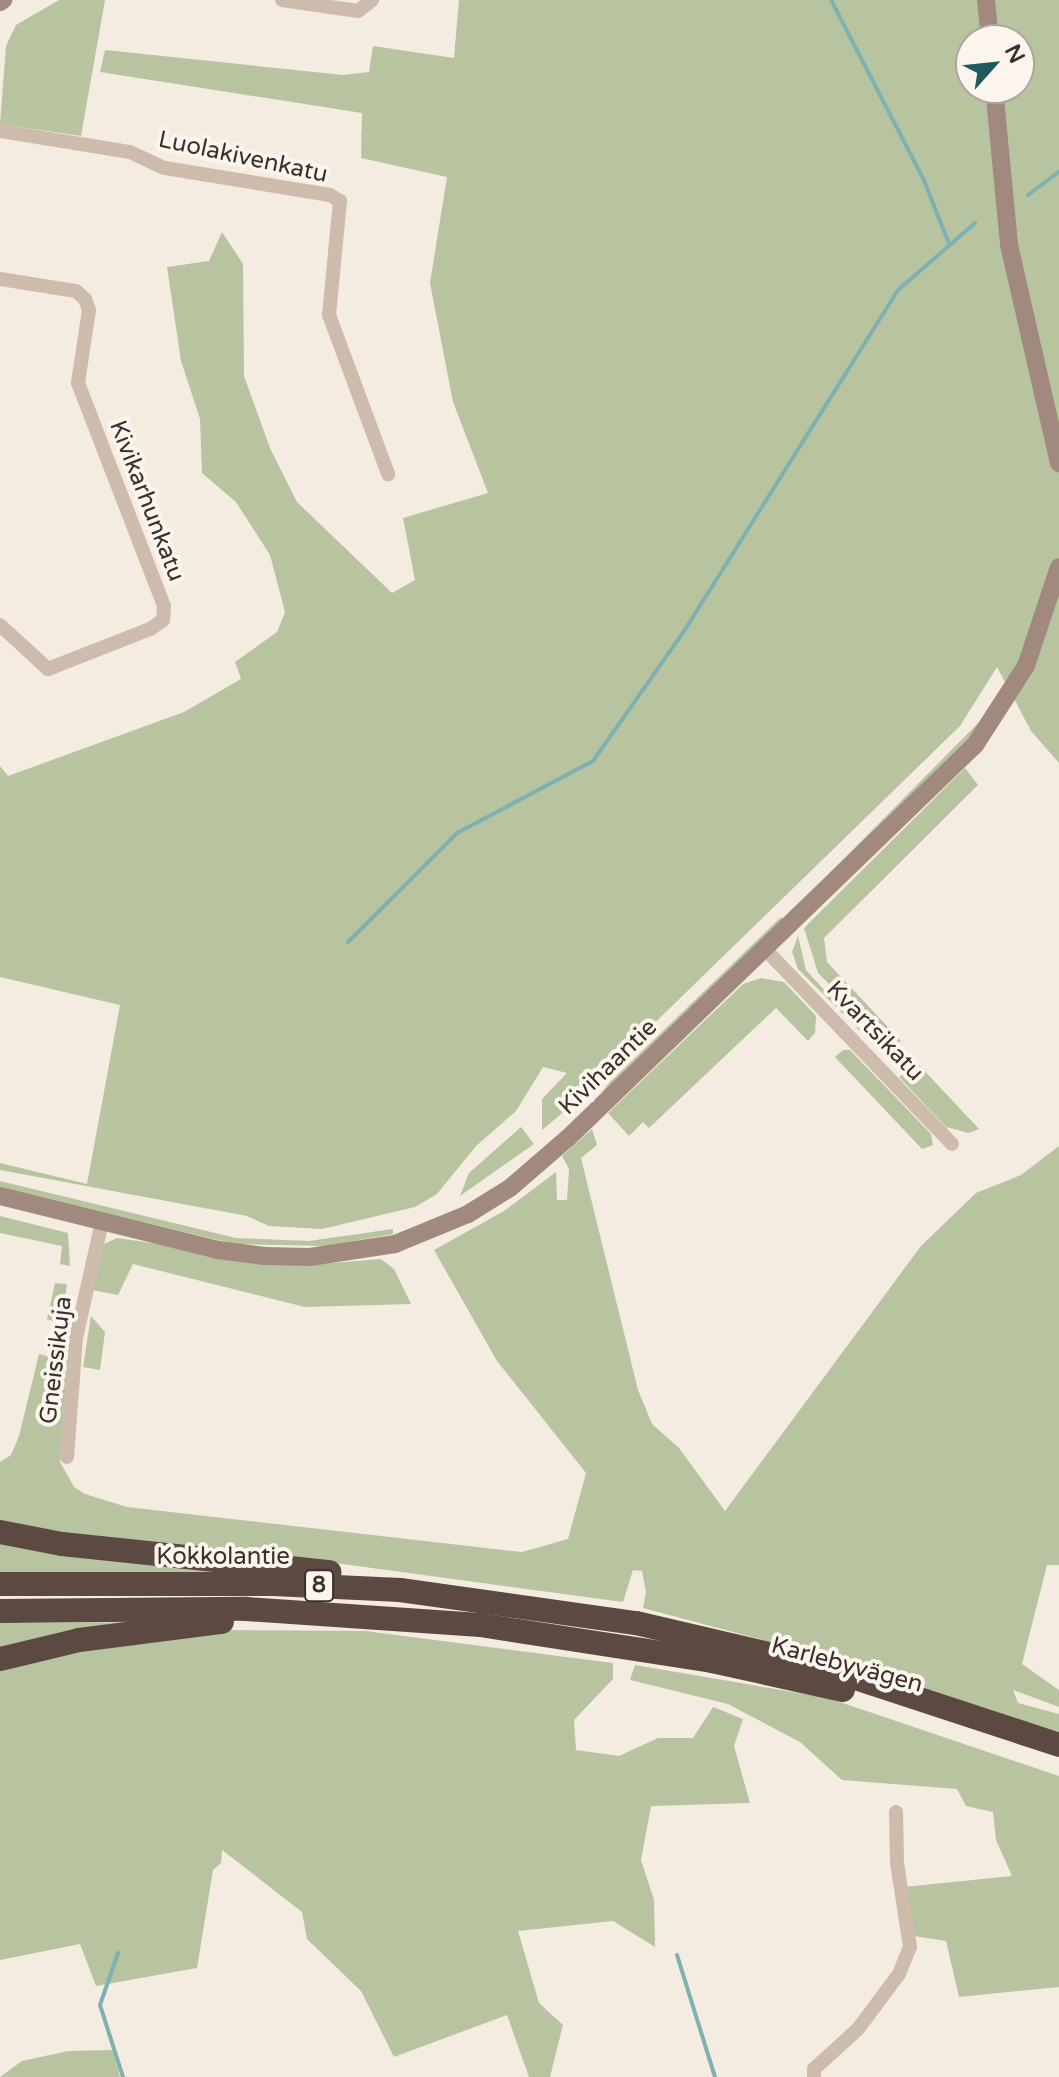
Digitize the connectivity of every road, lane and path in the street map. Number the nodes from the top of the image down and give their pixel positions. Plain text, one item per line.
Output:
1 (282, 0) edge
2 (372, 0) edge
3 (986, 0) edge
4 (988, 24) edge
5 (996, 104) edge
6 (0, 131) edge
7 (0, 279) edge
8 (1059, 463) edge
9 (388, 474) dead end
10 (1059, 567) edge
11 (0, 625) edge
12 (765, 949) junction
13 (952, 1144) dead end
14 (0, 1196) edge
15 (102, 1222) junction
16 (67, 1457) dead end
17 (0, 1532) edge
18 (0, 1584) edge
19 (400, 1590) junction
20 (246, 1609) junction
21 (0, 1611) edge
22 (636, 1623) joint
23 (0, 1659) edge
24 (1059, 1745) edge
25 (1059, 1762) edge
26 (896, 1812) dead end
27 (814, 2077) edge

1 - 2 street
3 - 4 main road
5 - 8 main road
6 - 9 street, Luolakivenkatu
7 - 11 street, Kivikarhunkatu
10 - 12 main road, Kivihaantie
12 - 13 street, Kvartsikatu
12 - 15 main road, Kivihaantie
14 - 15 main road, Kivihaantie
15 - 16 street, Gneissikuja
17 - 19 highway
18 - 19 highway, Kokkolantie / 8
19 - 22 highway, Kokkolantie / 8
20 - 21 highway, 8
20 - 23 highway
20 - 25 highway, Karlebyvägen / 8
22 - 24 highway, Karlebyvägen / 8
26 - 27 street

